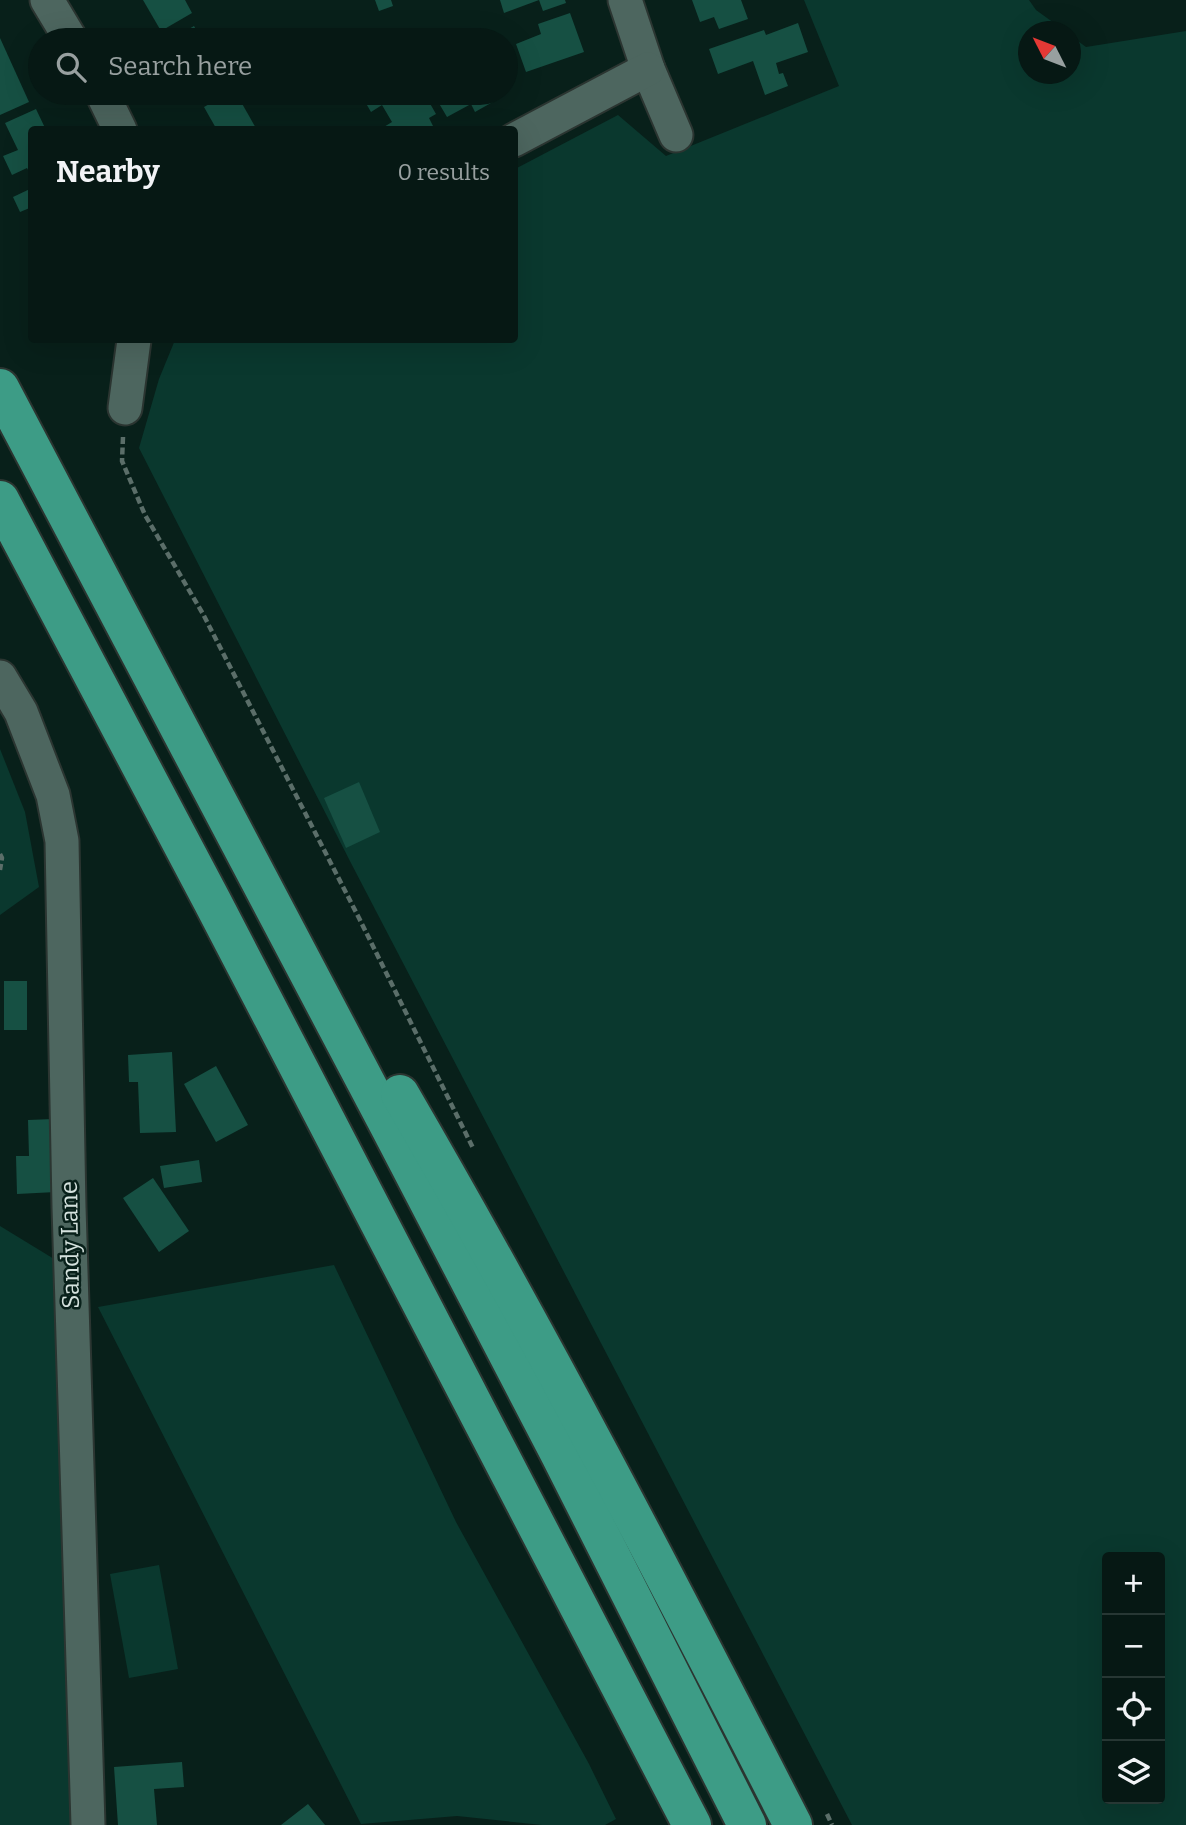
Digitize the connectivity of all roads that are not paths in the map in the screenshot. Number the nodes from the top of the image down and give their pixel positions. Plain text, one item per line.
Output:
1 (47, 0) edge
2 (625, 0) edge
3 (64, 28) edge
4 (648, 69) junction
5 (108, 105) edge
6 (118, 126) edge
7 (676, 135) dead end
8 (518, 138) edge
9 (134, 343) edge
10 (0, 388) edge
11 (125, 408) road end
12 (0, 500) edge
13 (0, 677) edge
14 (207, 779) junction
15 (436, 1334) junction
16 (810, 1819) edge
17 (88, 1825) edge
18 (670, 1825) edge
19 (692, 1825) edge
20 (747, 1825) edge

1 - 3 street
2 - 4 street
4 - 7 street
4 - 8 street
5 - 6 street
9 - 11 street
10 - 14 highway
12 - 15 highway
13 - 17 street, Sandy Lane
14 - 16 highway
14 - 20 highway
15 - 18 highway
15 - 19 highway

